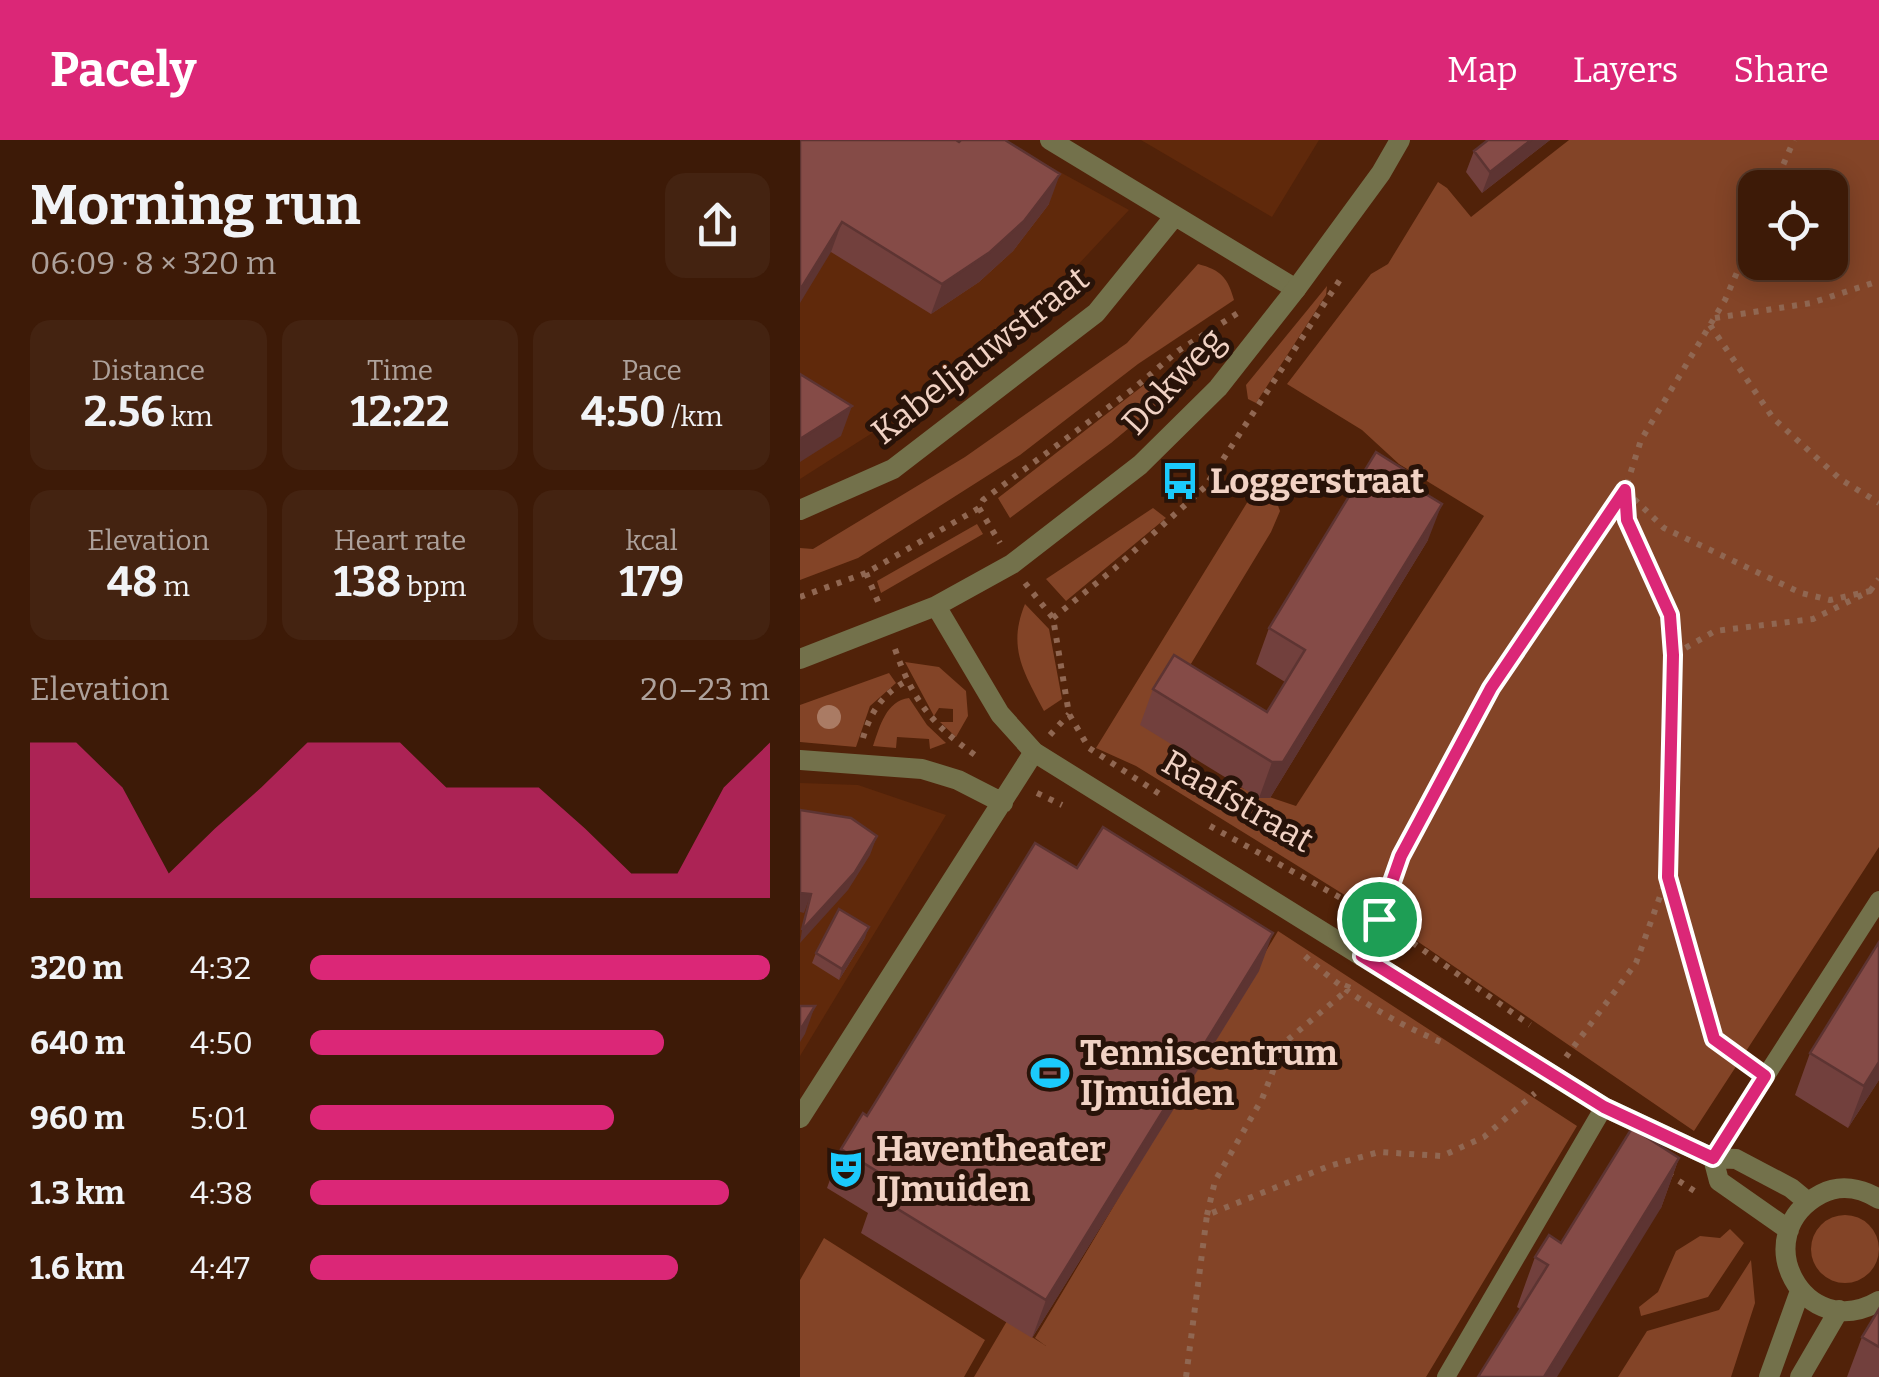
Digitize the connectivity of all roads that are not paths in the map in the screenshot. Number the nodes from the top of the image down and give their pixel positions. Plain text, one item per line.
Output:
1 (1050, 140) edge
2 (1400, 140) edge
3 (1174, 217) junction
4 (1296, 289) junction
5 (800, 510) edge
6 (936, 606) junction
7 (800, 659) edge
8 (1034, 752) junction
9 (800, 760) edge
10 (1004, 803) junction
11 (1879, 900) edge
12 (1604, 1107) junction
13 (800, 1118) edge
14 (1713, 1158) junction
15 (1878, 1196) edge
16 (1808, 1202) junction
17 (1788, 1230) junction
18 (1800, 1290) junction
19 (1879, 1302) edge
20 (1839, 1310) junction
21 (1446, 1377) edge
22 (1769, 1377) edge
23 (1800, 1377) edge

1 - 3 street
2 - 4 street, Dokweg
3 - 4 street
3 - 5 street, Kabeljauwstraat
4 - 6 street, Dokweg
6 - 7 street, Dokweg
6 - 8 street, Raafstraat
8 - 10 street
8 - 12 street, Raafstraat
9 - 10 street
10 - 13 street
11 - 14 lane
12 - 14 street, Raafstraat
12 - 21 lane
14 - 16 street, Raafstraat
14 - 17 street, Raafstraat
15 - 16 street
16 - 17 street
17 - 18 street
18 - 20 street
18 - 22 street
19 - 20 street
20 - 23 street

